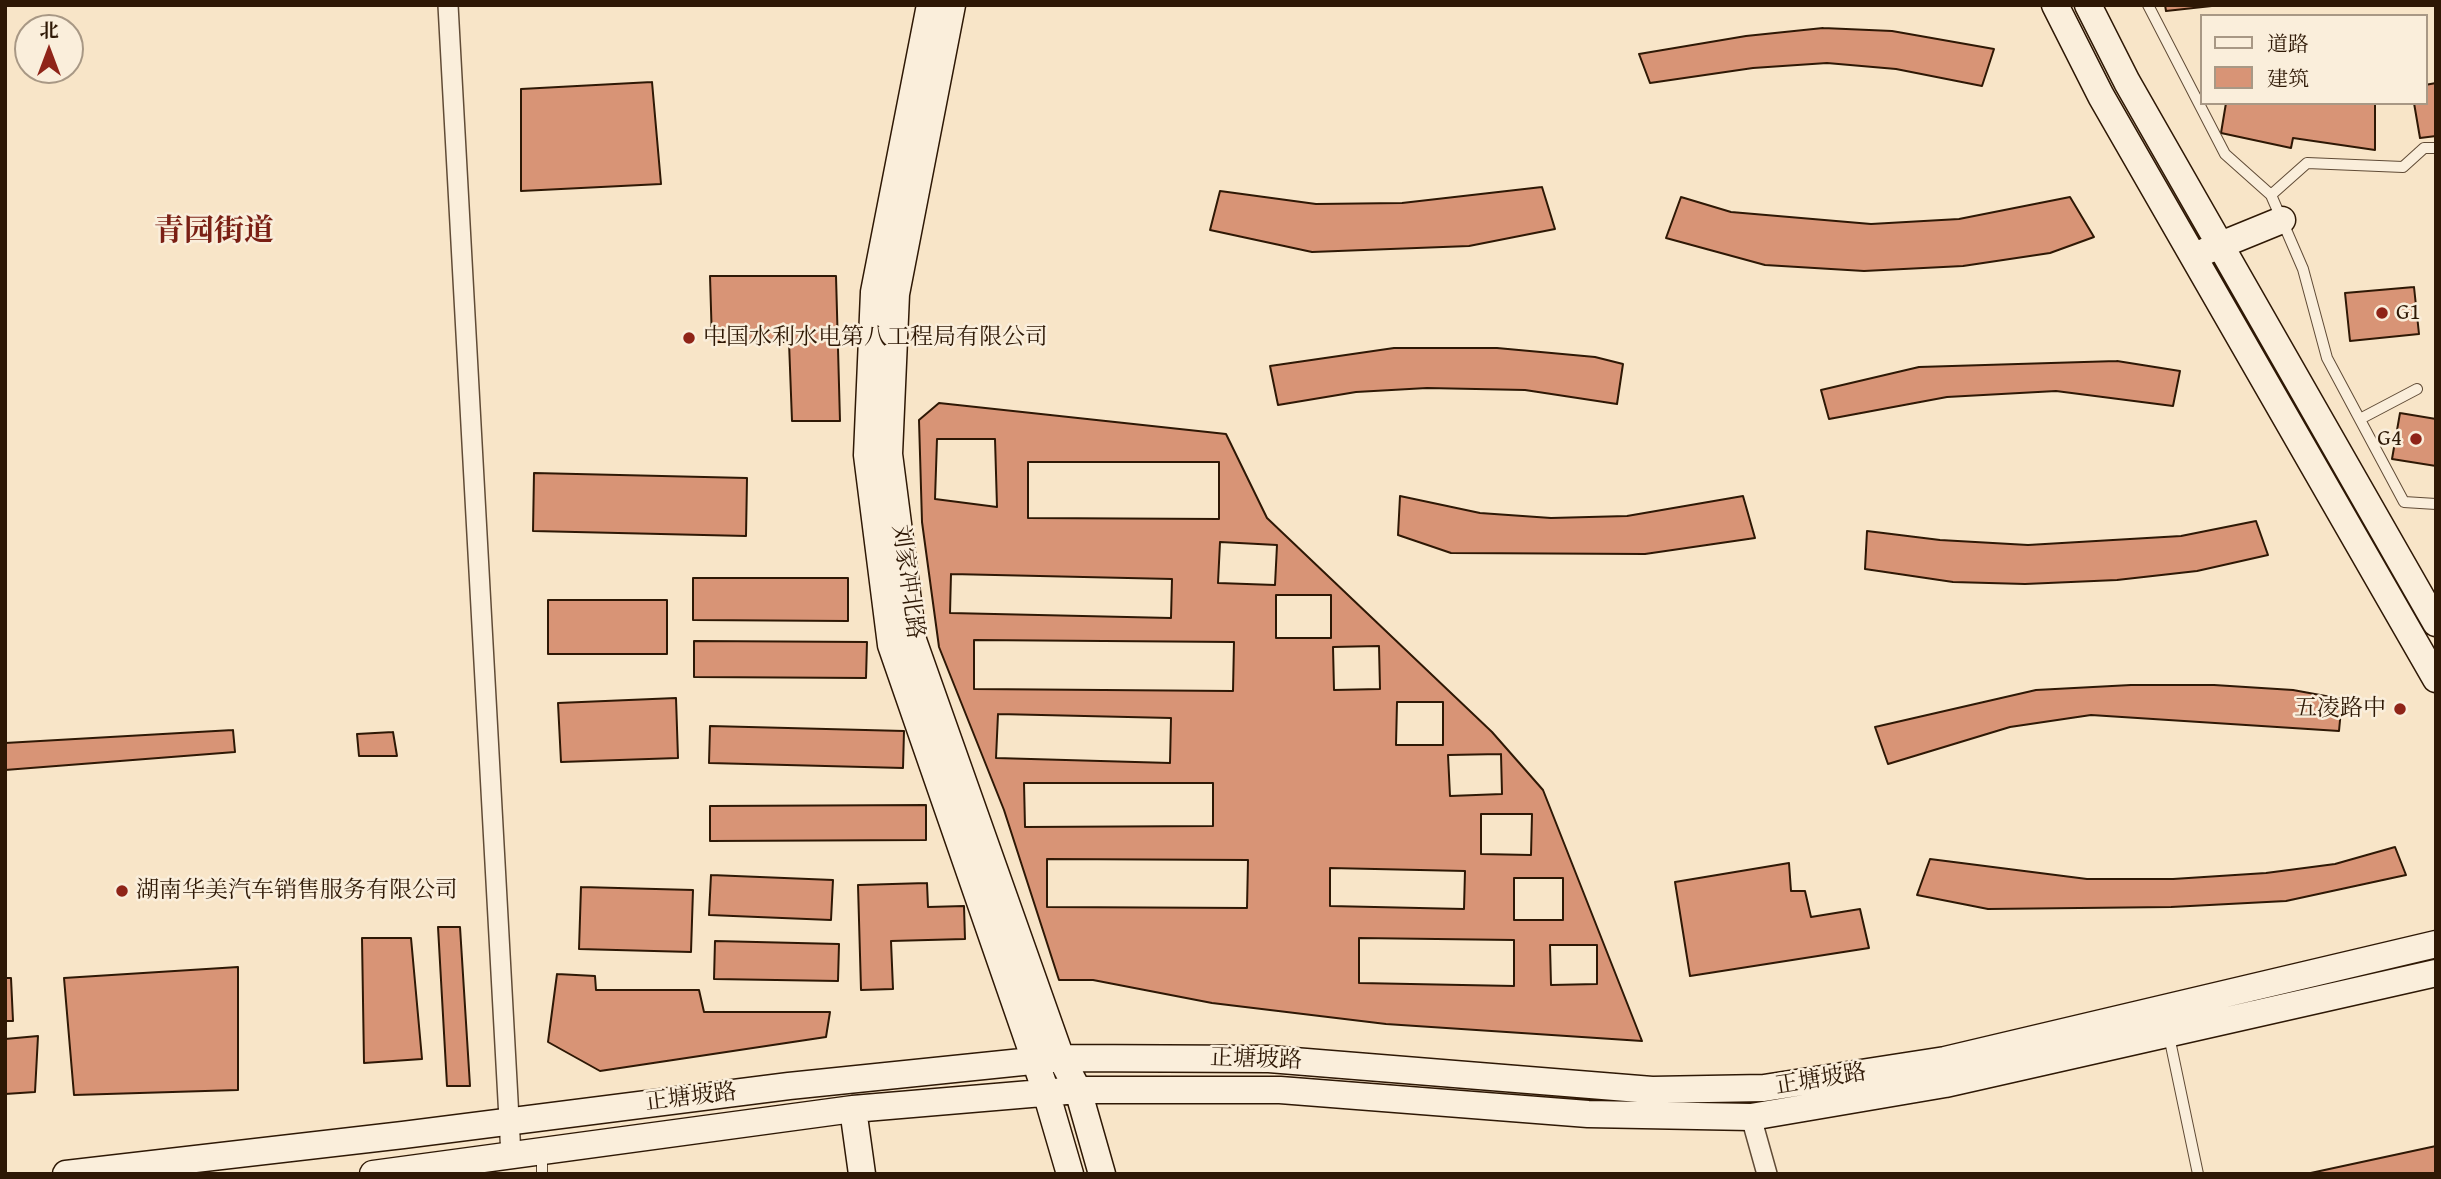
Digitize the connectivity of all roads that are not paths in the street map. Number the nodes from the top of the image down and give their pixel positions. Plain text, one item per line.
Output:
1 (448, 5) edge
2 (930, 5) edge
3 (952, 5) edge
4 (2055, 5) edge
5 (2088, 5) edge
6 (2148, 5) edge
7 (2436, 148) edge
8 (2271, 195) junction
9 (2282, 220) junction
10 (2220, 245) junction
11 (2195, 256) junction
12 (2417, 389) dead end
13 (2360, 419) junction
14 (2436, 504) edge
15 (2436, 623) edge
16 (2436, 679) edge
17 (2436, 944) edge
18 (2436, 973) edge
19 (2169, 1035) junction
20 (1061, 1058) junction
21 (1034, 1060) junction
22 (1078, 1090) junction
23 (1046, 1092) junction
24 (853, 1109) junction
25 (1751, 1117) junction
26 (509, 1122) junction
27 (511, 1155) junction
28 (542, 1162) edge
29 (478, 1167) edge
30 (66, 1174) edge
31 (373, 1174) edge
32 (862, 1174) edge
33 (1070, 1174) edge
34 (1102, 1174) edge
35 (1768, 1174) edge
36 (2198, 1174) edge

1 - 26 street
2 - 21 street, 刘家冲北路
3 - 20 street, 刘家冲北路
4 - 11 street
5 - 10 street
6 - 8 lane
7 - 8 lane
8 - 9 lane
9 - 10 street
9 - 13 lane
10 - 11 street
10 - 15 street
11 - 16 street
12 - 13 lane
13 - 14 lane
17 - 20 street, 正塘坡路
18 - 19 street, 正塘坡路
19 - 25 street, 正塘坡路
19 - 36 lane
20 - 21 street, 正塘坡路
20 - 22 street, 刘家冲北路
21 - 23 street, 刘家冲北路
21 - 26 street, 正塘坡路
22 - 23 street, 正塘坡路
22 - 25 street, 正塘坡路
22 - 34 street, 刘家冲北路
23 - 24 street, 正塘坡路
23 - 33 street, 刘家冲北路
24 - 28 street, 正塘坡路
24 - 32 street
25 - 35 street
26 - 27 street
26 - 30 street, 正塘坡路
27 - 28 street, 正塘坡路
27 - 29 street, 正塘坡路
29 - 31 street, 正塘坡路

